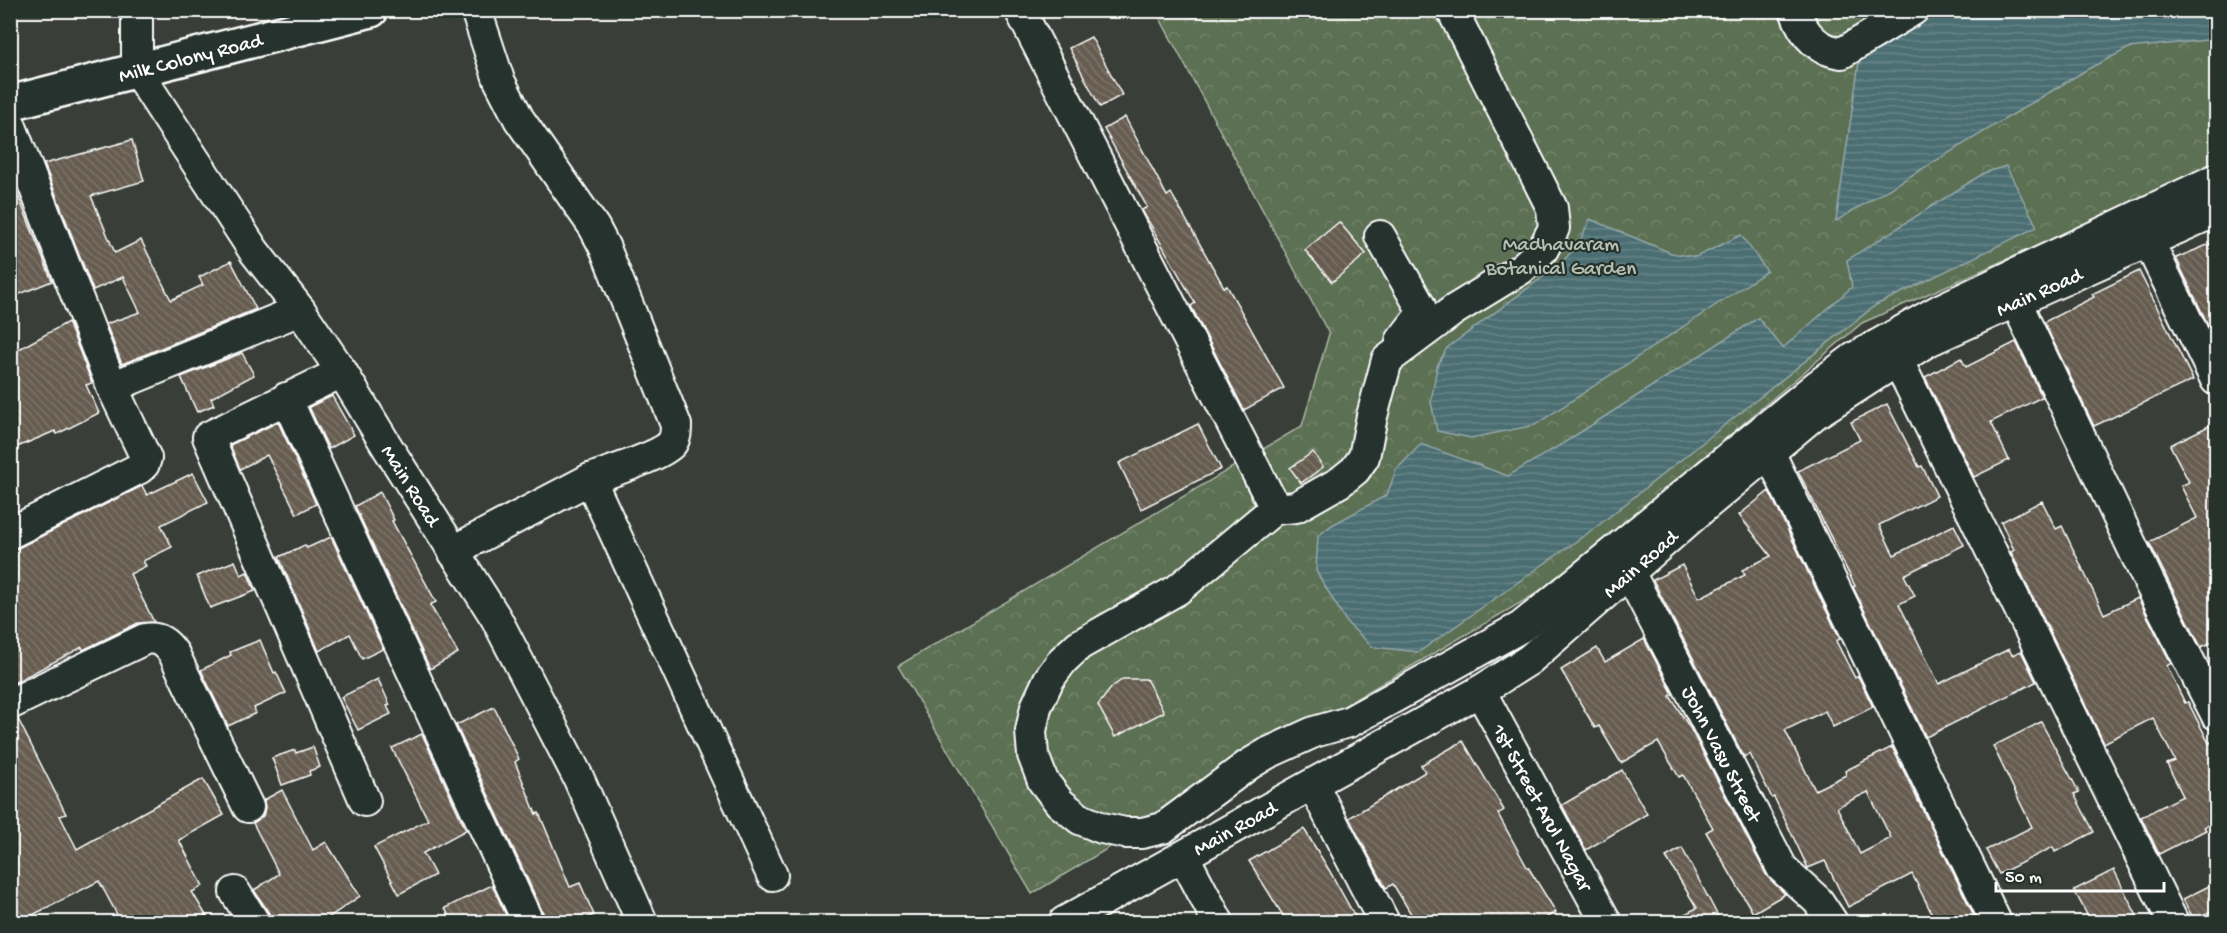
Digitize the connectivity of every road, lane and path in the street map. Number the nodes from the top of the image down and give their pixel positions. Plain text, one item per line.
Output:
1 (137, 10) edge
2 (370, 10) edge
3 (476, 10) edge
4 (1020, 10) edge
5 (1452, 10) edge
6 (1795, 10) edge
7 (1913, 10) edge
8 (137, 71) junction
9 (10, 104) edge
10 (10, 124) edge
11 (2217, 179) edge
12 (2217, 211) edge
13 (1380, 236) dead end
14 (2148, 241) junction
15 (2016, 302) junction
16 (300, 310) junction
17 (1897, 359) junction
18 (1387, 360) junction
19 (342, 372) junction
20 (2217, 380) edge
21 (112, 387) junction
22 (286, 398) junction
23 (1769, 452) junction
24 (590, 479) junction
25 (1278, 506) junction
26 (10, 532) edge
27 (454, 553) junction
28 (1630, 574) junction
29 (1480, 691) junction
30 (10, 704) edge
31 (2217, 714) edge
32 (1313, 785) junction
33 (365, 801) dead end
34 (248, 807) dead end
35 (1184, 857) junction
36 (772, 875) dead end
37 (235, 892) dead end
38 (254, 922) edge
39 (528, 922) edge
40 (642, 922) edge
41 (1064, 922) edge
42 (1218, 922) edge
43 (1384, 922) edge
44 (1606, 922) edge
45 (1832, 922) edge
46 (1996, 922) edge
47 (2174, 922) edge

1 - 8 street
2 - 8 main road, Milk Colony Road
3 - 24 street
4 - 25 street
5 - 18 street
6 - 7 street
8 - 9 main road, Milk Colony Road
8 - 16 street, Main Road
10 - 21 street
11 - 25 street
12 - 14 street, Main Road
13 - 18 street
14 - 15 street, Main Road
14 - 20 street
15 - 17 street, Main Road
15 - 31 street
16 - 19 street, Main Road
16 - 21 street
17 - 23 street, Main Road
17 - 47 street
18 - 25 street
19 - 22 street
19 - 27 street, Main Road
21 - 26 street
22 - 33 street
22 - 39 street
23 - 28 street, Main Road
23 - 46 street
24 - 27 street
24 - 36 street
27 - 40 street, Main Road
28 - 29 street, Main Road
28 - 45 street, John Vasu Street
29 - 32 street, Main Road
29 - 44 street, 1st Street Arul Nagar
30 - 34 street
32 - 35 street, Main Road
32 - 43 street
35 - 41 street, Main Road
35 - 42 street
37 - 38 street

